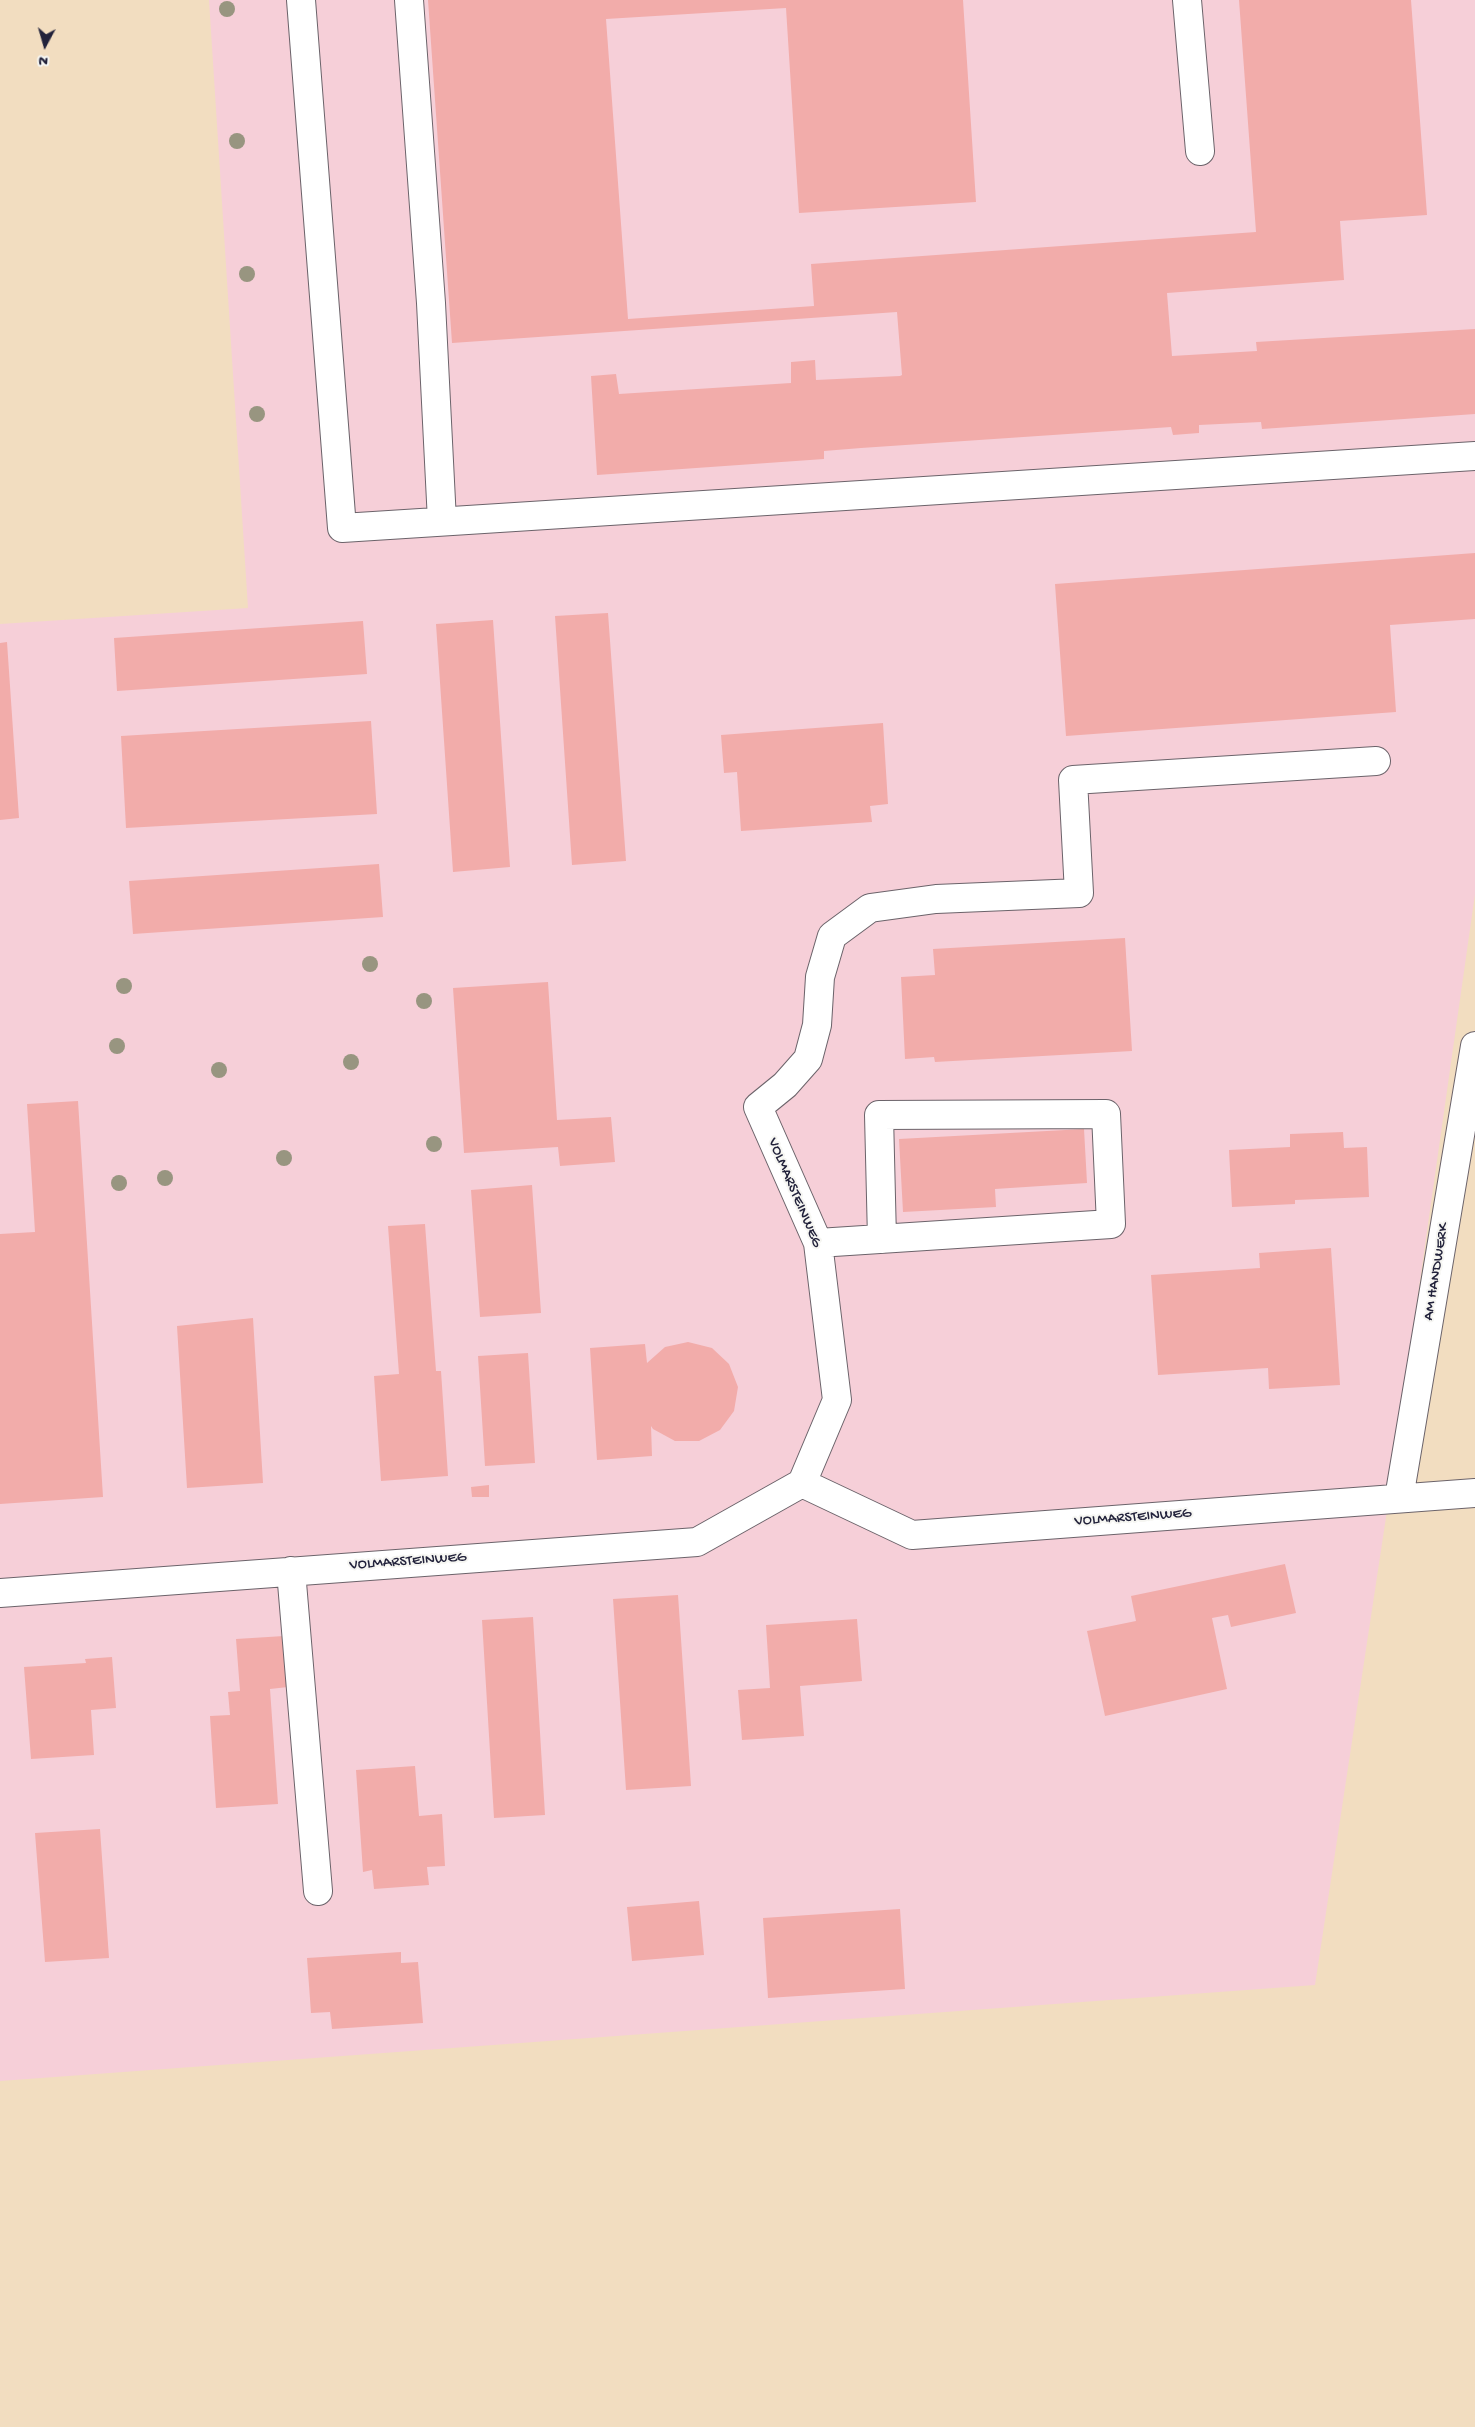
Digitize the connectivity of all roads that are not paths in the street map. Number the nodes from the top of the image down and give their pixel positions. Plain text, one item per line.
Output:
1 (301, 0) edge
2 (409, 0) edge
3 (1187, 0) edge
4 (1200, 151) dead end
5 (1475, 456) edge
6 (442, 522) junction
7 (1376, 761) dead end
8 (1475, 1046) edge
9 (882, 1239) junction
10 (818, 1243) junction
11 (802, 1483) junction
12 (1475, 1493) edge
13 (1399, 1498) junction
14 (291, 1571) junction
15 (0, 1592) edge
16 (318, 1891) dead end

1 - 6 street
2 - 6 street
3 - 4 street
5 - 6 street
7 - 10 street, VOLMARSTEINWEG
8 - 13 street, AM HANDWERK
9 - 9 street
9 - 10 street
10 - 11 street, VOLMARSTEINWEG
11 - 13 street, VOLMARSTEINWEG
11 - 14 street, VOLMARSTEINWEG
12 - 13 street, VOLMARSTEINWEG
14 - 15 street, VOLMARSTEINWEG
14 - 16 street

